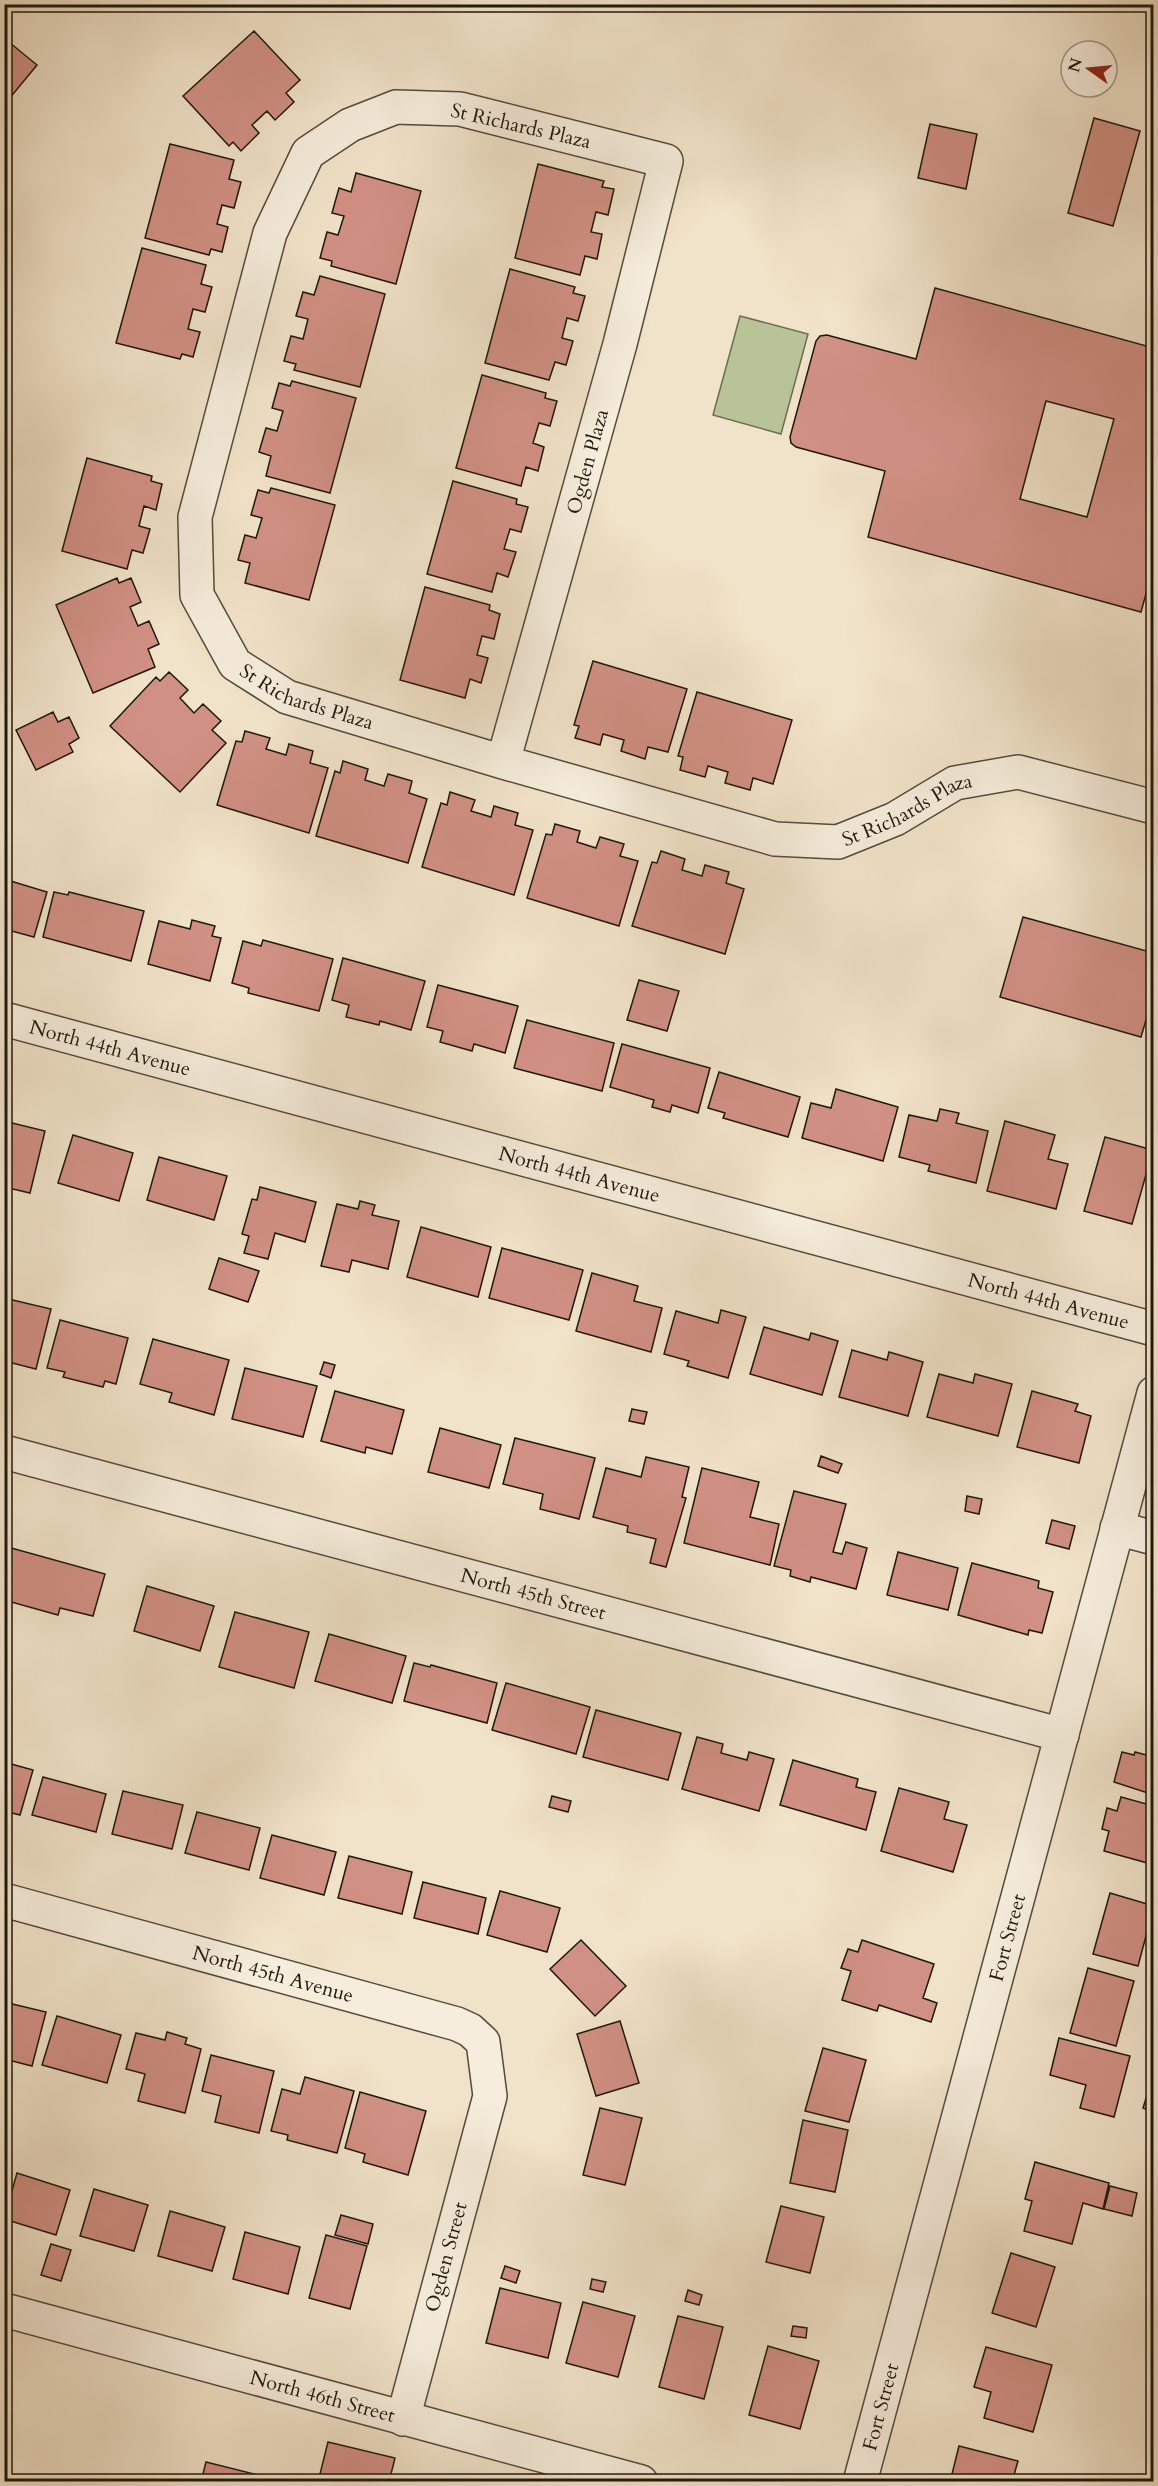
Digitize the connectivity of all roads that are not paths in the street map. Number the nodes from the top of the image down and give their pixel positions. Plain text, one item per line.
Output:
1 (666, 161) joint
2 (503, 762) junction
3 (1154, 807) edge
4 (4, 1019) edge
5 (1154, 1329) edge
6 (1154, 1394) edge
7 (4, 1452) edge
8 (1117, 1528) junction
9 (1154, 1538) edge
10 (1062, 1735) junction
11 (4, 1900) edge
12 (490, 2096) joint
13 (4, 2310) edge
14 (403, 2419) junction
15 (641, 2481) edge
16 (860, 2481) edge

1 - 2 street, Ogden Plaza
1 - 2 street, St Richards Plaza
2 - 3 street, St Richards Plaza
4 - 5 street, North 44th Avenue
6 - 8 street, Fort Street
7 - 10 street, North 45th Street
8 - 9 street
8 - 10 street, Fort Street
10 - 16 street, Fort Street
11 - 12 street, North 45th Avenue
12 - 14 street, Ogden Street
13 - 14 street, North 46th Street
14 - 15 street, North 46th Street

